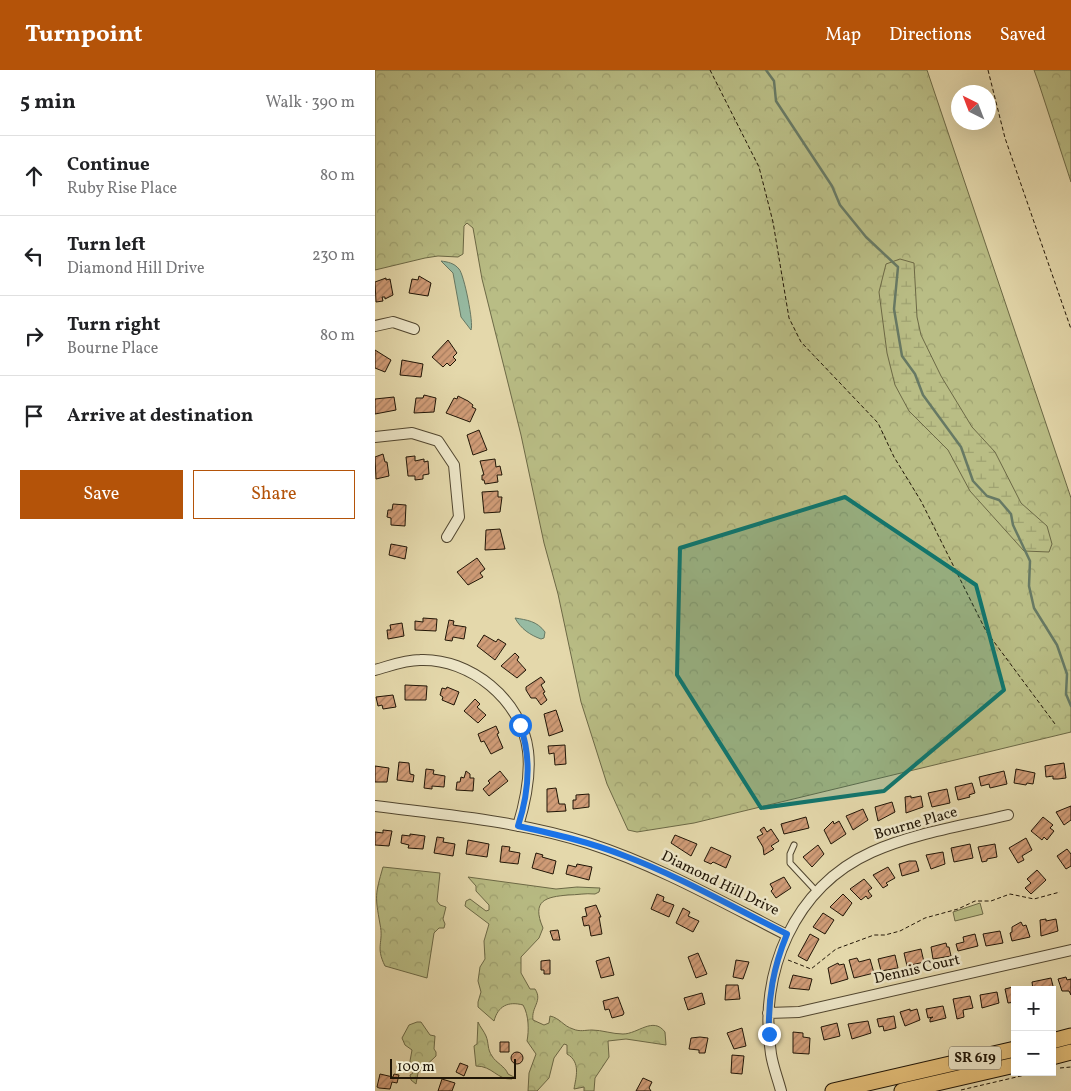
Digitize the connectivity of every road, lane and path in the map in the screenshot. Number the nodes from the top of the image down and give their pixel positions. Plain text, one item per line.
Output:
1 (710, 70) edge
2 (988, 70) edge
3 (375, 326) edge
4 (414, 329) dead end
5 (1071, 329) edge
6 (375, 437) edge
7 (447, 537) dead end
8 (375, 670) edge
9 (1055, 724) dead end
10 (375, 806) edge
11 (1008, 815) dead end
12 (518, 826) junction
13 (794, 845) dead end
14 (817, 892) junction
15 (1060, 892) dead end
16 (787, 934) junction
17 (1071, 950) edge
18 (778, 956) junction
19 (768, 1013) junction
20 (1071, 1036) edge
21 (1056, 1040) edge
22 (1011, 1050) edge
23 (1071, 1052) edge
24 (1056, 1062) edge
25 (1011, 1066) edge
26 (1071, 1067) edge
27 (1020, 1076) edge
28 (781, 1091) edge
29 (833, 1091) edge
30 (902, 1091) edge
31 (958, 1091) edge

1 - 9 path
2 - 5 path
3 - 4 street
6 - 7 street
8 - 12 street
10 - 12 street, Diamond Hill Drive
11 - 14 street, Bourne Place
12 - 16 street, Diamond Hill Drive
13 - 14 lane
14 - 16 street, Bourne Place
15 - 18 path
16 - 18 street, Bourne Place
17 - 19 street, Dennis Court
18 - 19 street, Bourne Place
19 - 28 street, Bourne Place
20 - 21 main road
22 - 29 main road, SR 619
23 - 24 main road
24 - 26 path
25 - 30 main road, SR 619
27 - 31 path

